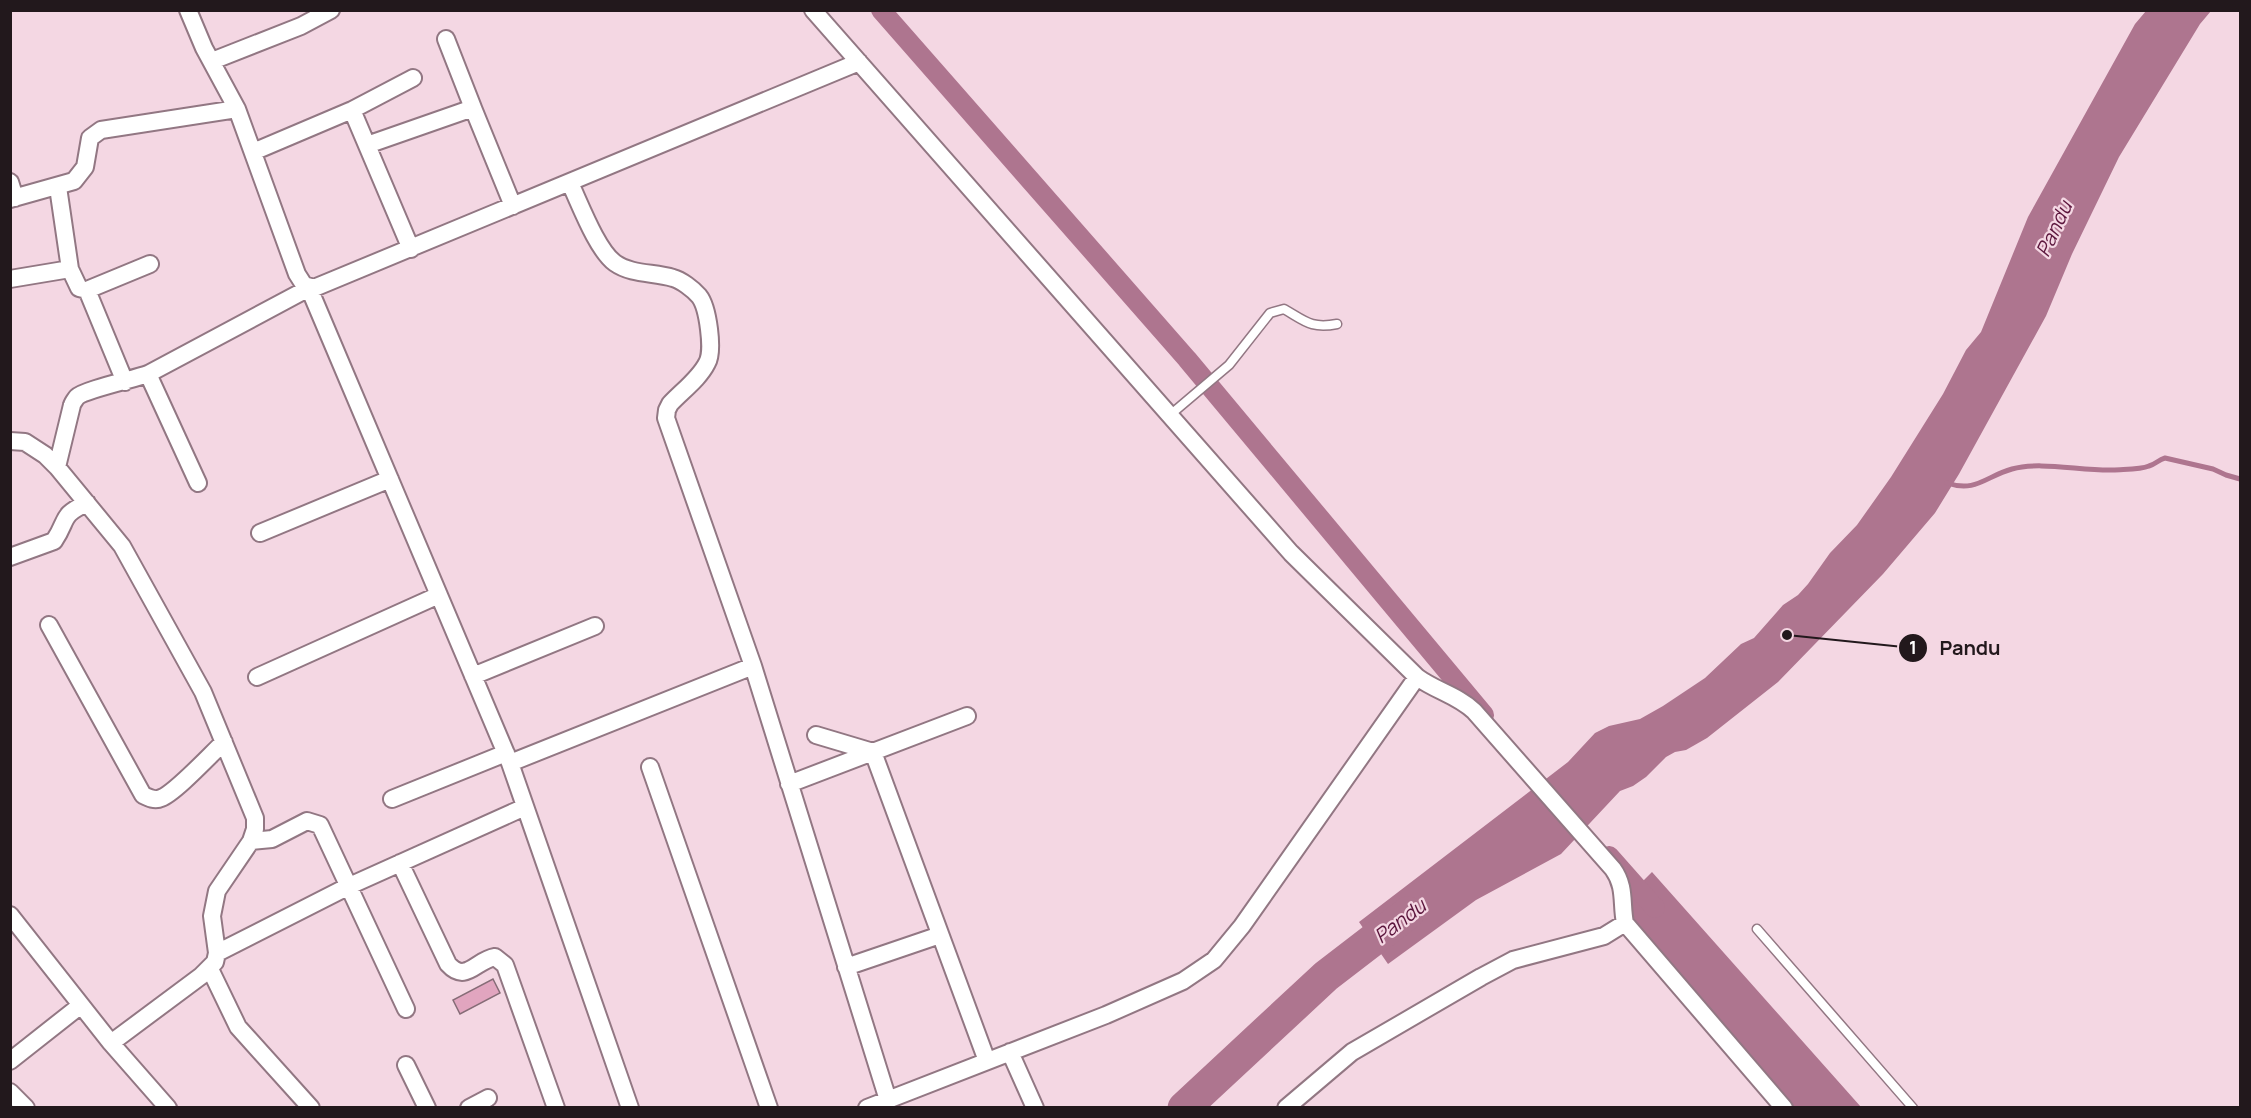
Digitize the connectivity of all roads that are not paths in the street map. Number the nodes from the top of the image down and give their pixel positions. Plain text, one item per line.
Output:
1 (188, 10) edge
2 (331, 10) edge
3 (813, 10) edge
4 (297, 18) edge
5 (446, 39) dead end
6 (212, 61) junction
7 (859, 62) junction
8 (413, 78) dead end
9 (473, 108) junction
10 (237, 109) junction
11 (351, 110) junction
12 (367, 145) junction
13 (254, 152) junction
14 (570, 183) junction
15 (58, 187) junction
16 (12, 193) edge
17 (513, 207) junction
18 (411, 249) junction
19 (150, 264) dead end
20 (70, 269) junction
21 (10, 279) edge
22 (309, 288) junction
23 (87, 290) junction
24 (1337, 324) dead end
25 (148, 374) junction
26 (125, 382) junction
27 (1176, 409) junction
28 (10, 441) edge
29 (57, 467) junction
30 (390, 479) junction
31 (198, 483) dead end
32 (87, 503) junction
33 (260, 533) dead end
34 (10, 557) edge
35 (439, 595) junction
36 (50, 625) dead end
37 (595, 626) dead end
38 (753, 666) junction
39 (473, 675) junction
40 (257, 677) dead end
41 (1418, 677) junction
42 (967, 716) dead end
43 (816, 735) dead end
44 (224, 742) junction
45 (873, 752) junction
46 (508, 758) junction
47 (650, 767) dead end
48 (789, 784) junction
49 (392, 799) dead end
50 (525, 807) junction
51 (251, 841) junction
52 (400, 863) junction
53 (347, 887) junction
54 (10, 915) edge
55 (1625, 923) junction
56 (1757, 929) dead end
57 (940, 935) junction
58 (217, 953) junction
59 (846, 967) junction
60 (210, 969) junction
61 (81, 1005) junction
62 (406, 1009) dead end
63 (111, 1043) junction
64 (1010, 1052) junction
65 (10, 1061) edge
66 (987, 1061) junction
67 (406, 1065) dead end
68 (10, 1092) edge
69 (488, 1098) dead end
70 (888, 1100) junction
71 (1295, 1104) edge
72 (26, 1107) edge
73 (168, 1107) edge
74 (310, 1107) edge
75 (427, 1107) edge
76 (469, 1107) edge
77 (556, 1107) edge
78 (630, 1107) edge
79 (769, 1107) edge
80 (867, 1107) edge
81 (1035, 1107) edge
82 (1784, 1107) edge
83 (1913, 1107) edge

1 - 6 street
2 - 4 street
3 - 7 street
4 - 6 street
5 - 9 street
6 - 10 street
7 - 14 street
7 - 27 street
8 - 11 street
9 - 12 street
9 - 17 street
10 - 13 street
10 - 15 street
11 - 12 street
11 - 13 street
12 - 18 street
13 - 22 street
14 - 17 street
14 - 38 street
15 - 16 street
15 - 20 street
17 - 18 street
18 - 22 street
19 - 23 street
20 - 21 street
20 - 23 street
22 - 25 street
22 - 30 street
23 - 26 street
24 - 27 lane
25 - 26 street
25 - 31 street
26 - 29 street
27 - 41 street
28 - 29 street
29 - 32 street
30 - 33 street
30 - 35 street
32 - 34 street
32 - 44 street
35 - 39 street
35 - 40 street
36 - 44 street
37 - 39 street
38 - 46 street
38 - 48 street
39 - 46 street
41 - 55 street
41 - 64 street
42 - 45 street
43 - 45 street
44 - 51 street
45 - 48 street
45 - 57 street
46 - 49 street
46 - 50 street
47 - 79 street
48 - 59 street
50 - 52 street
50 - 78 street
51 - 53 street
51 - 58 street
52 - 53 street
52 - 77 street
53 - 58 street
53 - 62 street
54 - 61 street
55 - 71 street
55 - 82 street
56 - 83 lane
57 - 59 street
57 - 66 street
58 - 60 street
59 - 70 street
60 - 63 street
60 - 74 street
61 - 63 street
61 - 65 street
63 - 73 street
64 - 66 street
64 - 81 street
66 - 70 street
67 - 75 street
68 - 72 street
69 - 76 street
70 - 80 street

